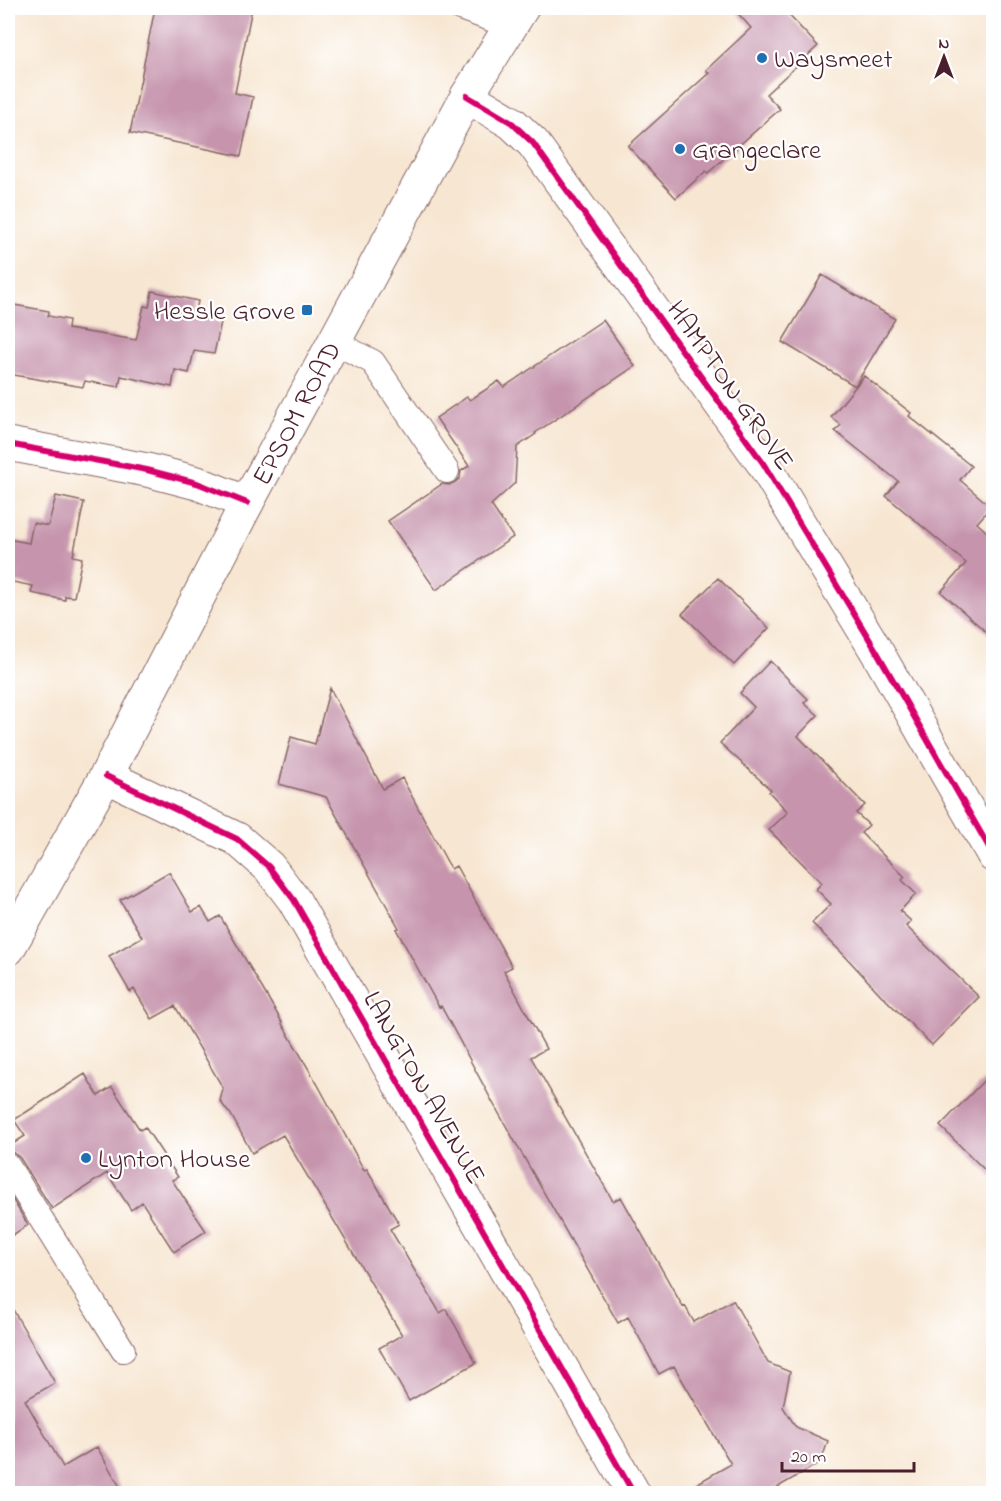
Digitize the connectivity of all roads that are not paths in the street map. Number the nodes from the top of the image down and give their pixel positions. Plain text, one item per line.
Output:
1 (459, 8) edge
2 (516, 17) edge
3 (467, 96) junction
4 (334, 342) junction
5 (8, 444) edge
6 (447, 471) dead end
7 (247, 503) junction
8 (106, 776) junction
9 (993, 856) edge
10 (8, 949) edge
11 (8, 1166) edge
12 (123, 1350) dead end
13 (634, 1494) edge

1 - 2 lane
2 - 3 main road, EPSOM ROAD
3 - 4 main road, EPSOM ROAD
3 - 9 main road, HAMPTON GROVE
4 - 6 lane
4 - 7 main road, EPSOM ROAD
5 - 7 main road
7 - 8 main road, EPSOM ROAD
8 - 10 main road, EPSOM ROAD
8 - 13 main road, LANGTON AVENUE
11 - 12 lane

